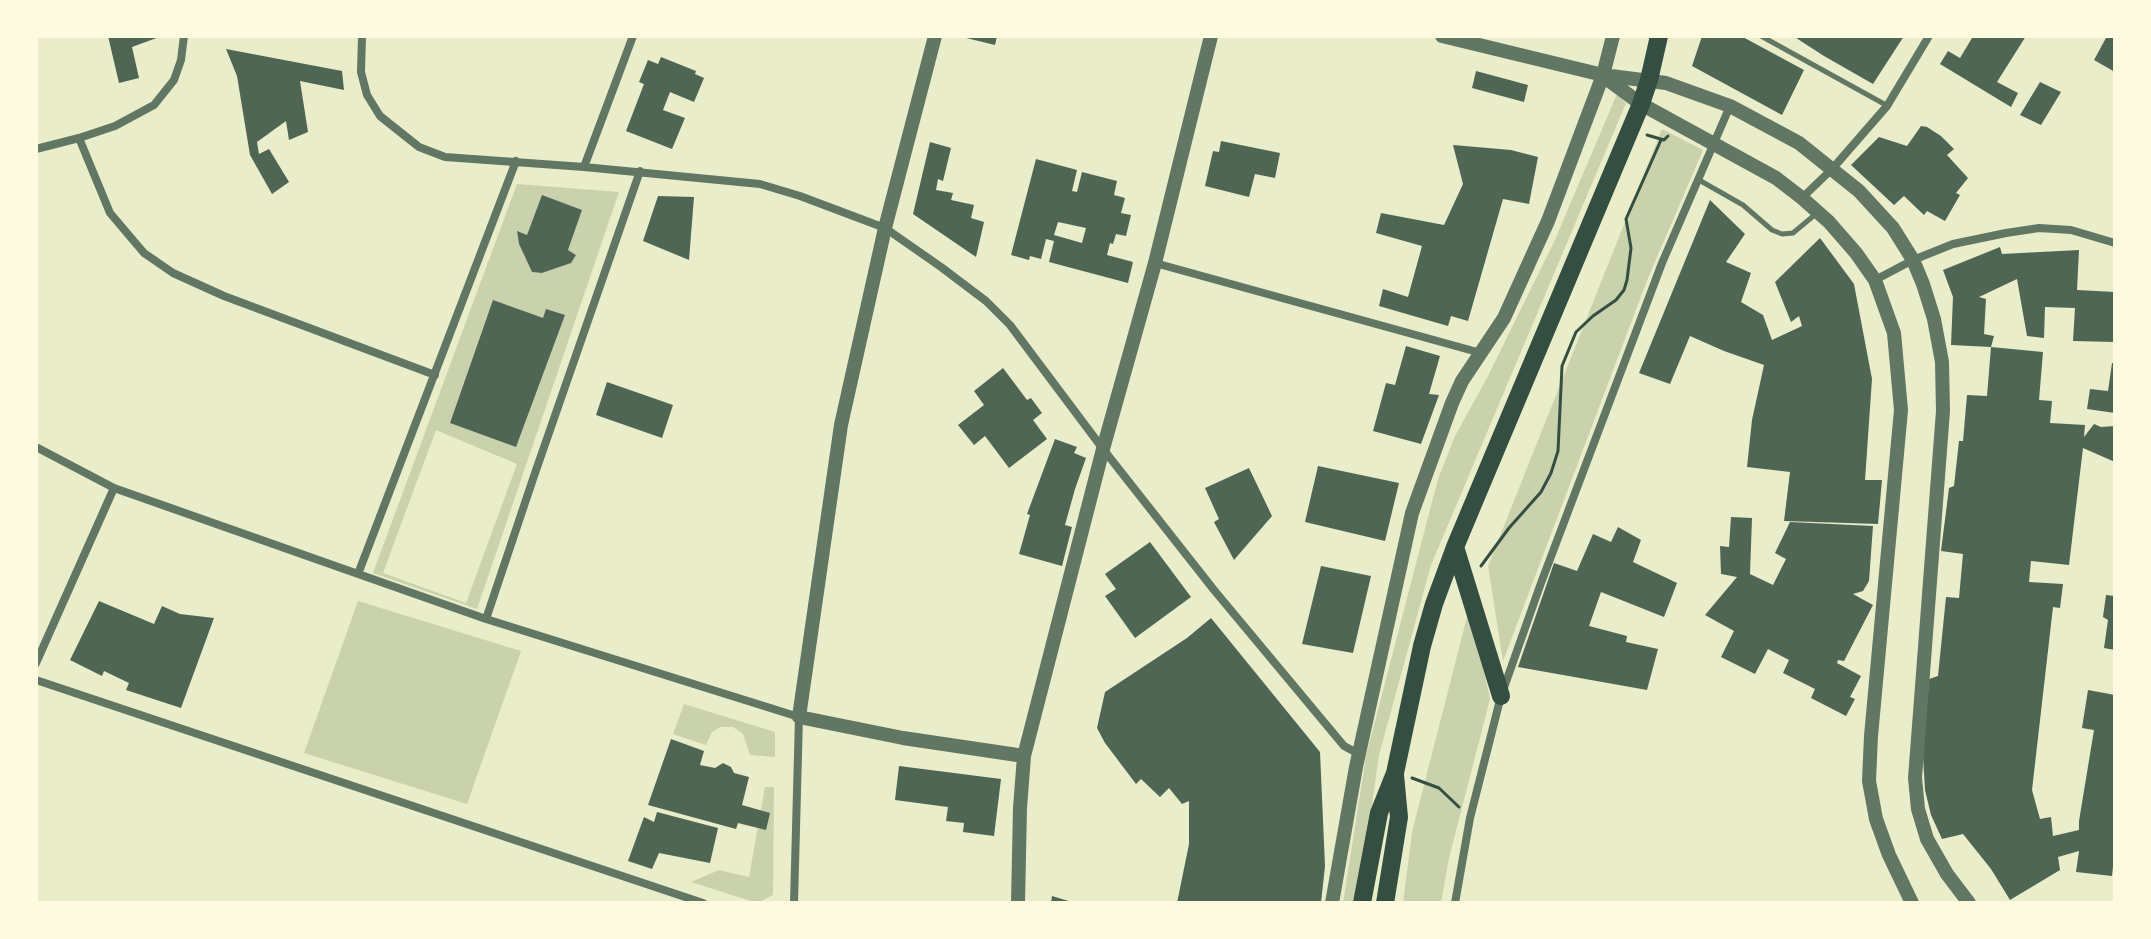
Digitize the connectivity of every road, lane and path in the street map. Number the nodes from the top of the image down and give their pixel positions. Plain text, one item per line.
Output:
1 (184, 36) edge
2 (362, 36) edge
3 (633, 36) edge
4 (935, 36) edge
5 (1211, 36) edge
6 (1442, 36) edge
7 (1613, 36) edge
8 (1659, 36) edge
9 (1761, 36) edge
10 (1929, 36) edge
11 (1603, 75) junction
12 (1649, 80) junction
13 (1641, 104) junction
14 (1730, 106) junction
15 (1887, 106) junction
16 (1675, 122) junction
17 (1631, 130) junction
18 (79, 138) junction
19 (1661, 140) junction
20 (1713, 144) junction
21 (36, 149) edge
22 (516, 161) junction
23 (584, 167) junction
24 (1833, 168) junction
25 (640, 171) junction
26 (1698, 180) junction
27 (1802, 198) junction
28 (1818, 212) junction
29 (885, 228) junction
30 (2115, 243) edge
31 (1913, 260) junction
32 (1155, 263) junction
33 (1875, 280) junction
34 (1482, 353) junction
35 (435, 375) junction
36 (36, 447) edge
37 (1103, 449) junction
38 (114, 488) junction
39 (1455, 547) junction
40 (358, 574) junction
41 (1469, 591) junction
42 (486, 619) junction
43 (36, 663) edge
44 (36, 680) edge
45 (1501, 696) junction
46 (799, 717) junction
47 (1359, 754) junction
48 (1024, 756) junction
49 (1395, 773) junction
50 (1470, 818) junction
51 (703, 903) edge
52 (794, 903) edge
53 (1018, 903) edge
54 (1332, 903) edge
55 (1362, 903) edge
56 (1385, 903) edge
57 (1455, 903) edge
58 (1912, 903) edge
59 (1969, 903) edge

1 - 18 street
2 - 22 street
3 - 23 street
4 - 29 street
5 - 32 street
6 - 11 street
7 - 11 street
8 - 12 highway
9 - 15 lane
10 - 15 street
11 - 12 street
11 - 13 street
11 - 34 street
12 - 13 highway
12 - 14 street
13 - 16 street
13 - 17 highway
14 - 20 street
14 - 24 street
15 - 24 street
16 - 19 path
16 - 20 street
17 - 19 path
17 - 39 highway
18 - 21 street
18 - 35 street
19 - 41 path
20 - 26 street
20 - 27 street
22 - 23 street
22 - 35 street
23 - 25 street
24 - 27 street
24 - 31 street
25 - 29 street
25 - 42 street
26 - 28 lane
26 - 45 street
27 - 28 street
28 - 33 street
29 - 37 street
29 - 46 street
30 - 31 street
31 - 33 street
31 - 59 street
32 - 34 street
32 - 37 street
33 - 58 street
34 - 47 street
35 - 40 street
36 - 38 street
37 - 47 street
37 - 48 street
38 - 40 street
38 - 43 street
39 - 41 highway
39 - 49 highway
40 - 42 street
41 - 45 highway
42 - 46 street
44 - 51 street
45 - 50 street
46 - 48 street
46 - 52 street
47 - 54 street
48 - 53 street
49 - 50 path
49 - 55 highway
49 - 56 highway
50 - 57 street

